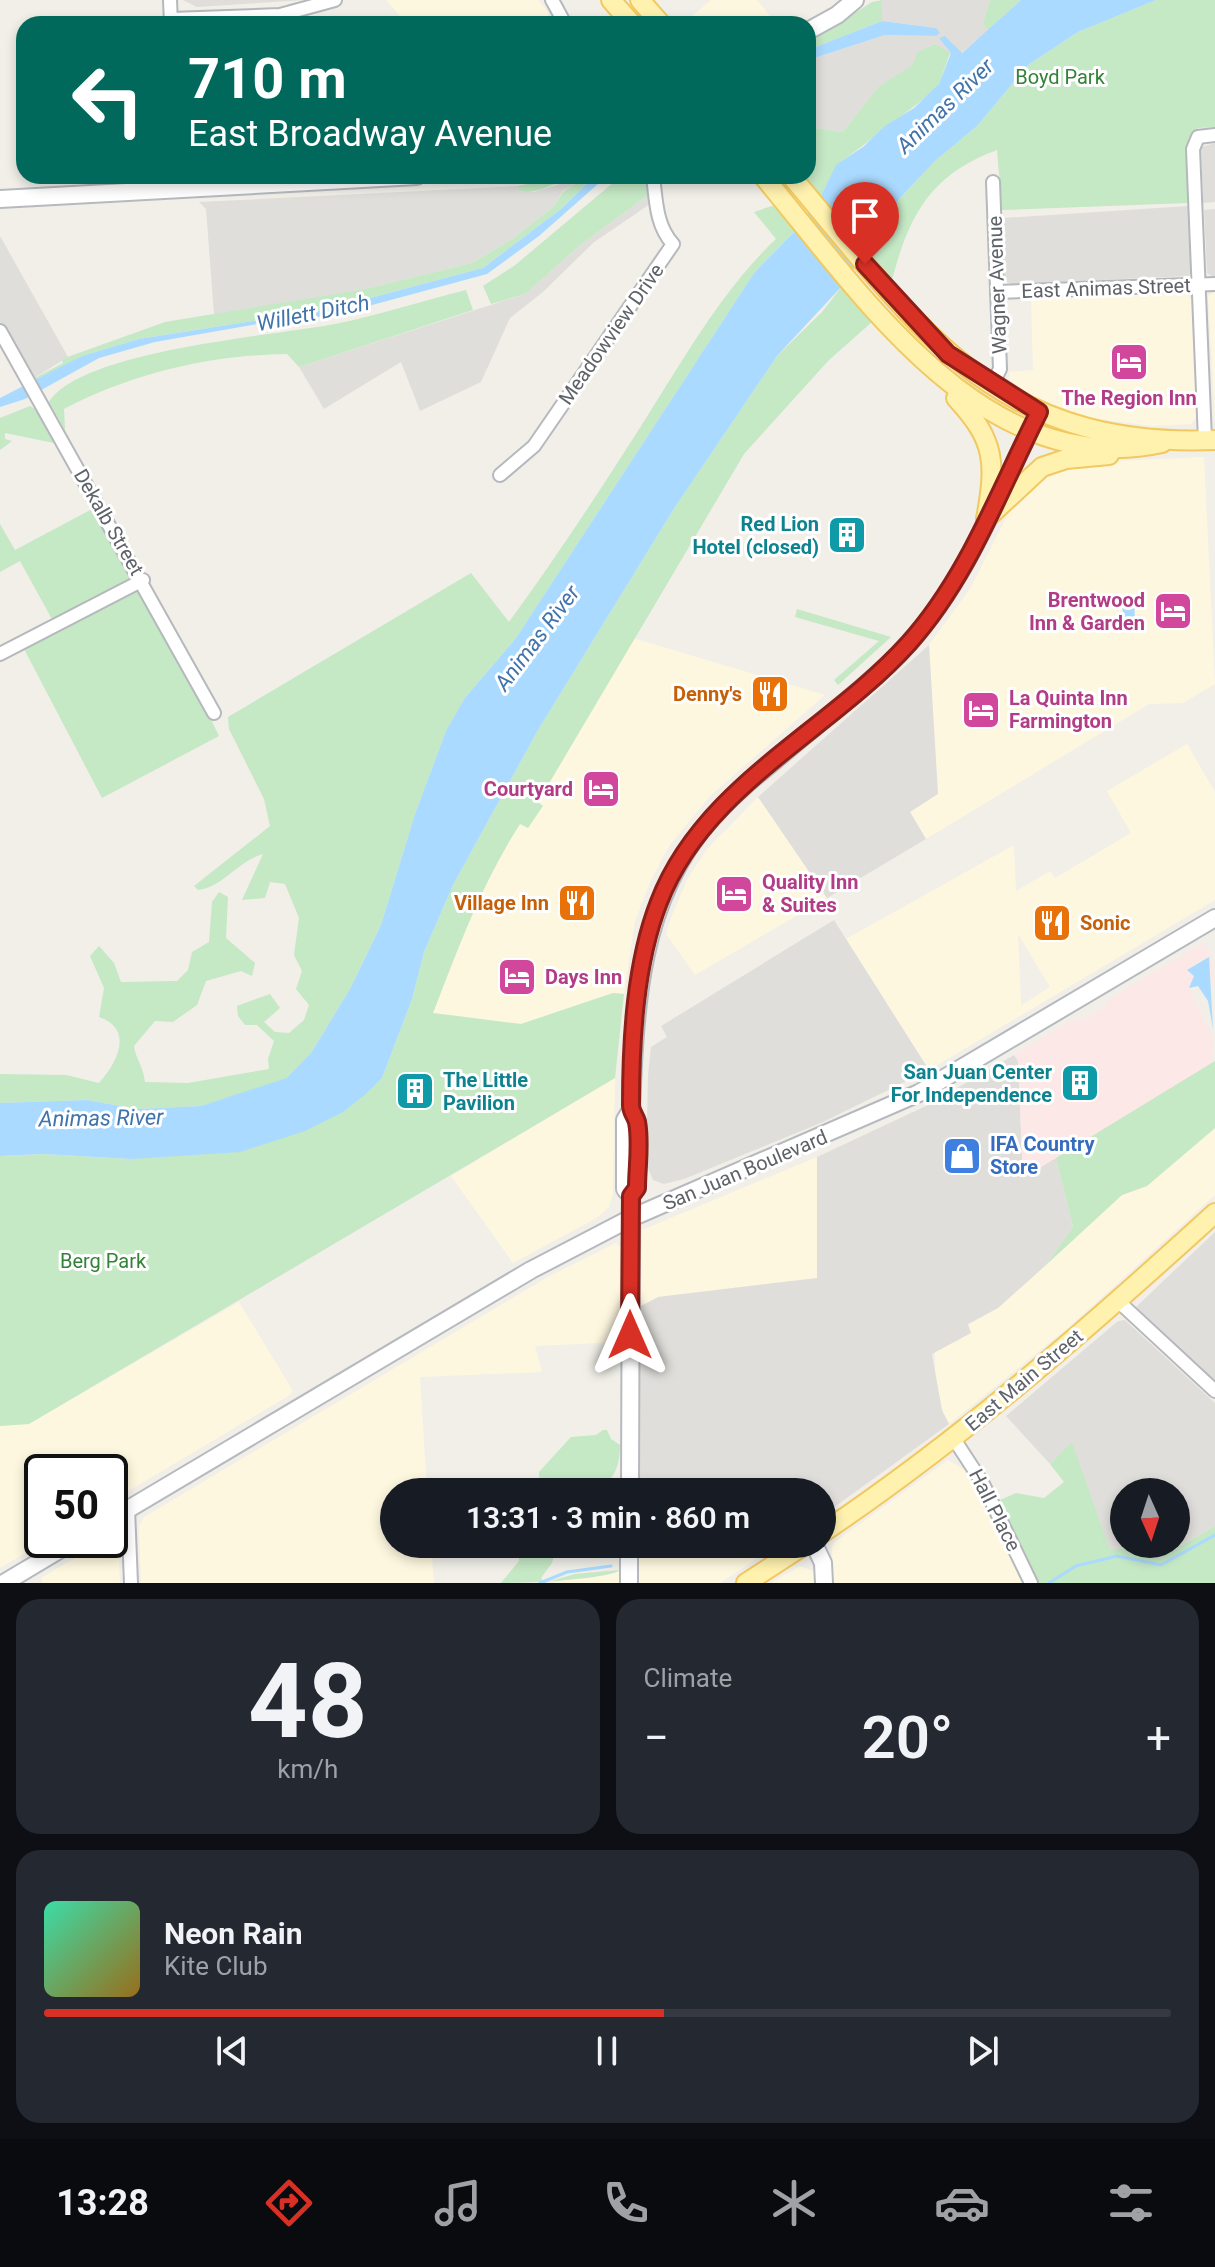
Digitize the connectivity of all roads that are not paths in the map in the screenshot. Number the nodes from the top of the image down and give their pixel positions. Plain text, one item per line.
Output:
1 (335, 0) edge
2 (611, 0) edge
3 (640, 0) edge
4 (855, 0) edge
5 (264, 16) edge
6 (625, 16) edge
7 (654, 16) edge
8 (816, 27) edge
9 (1215, 135) edge
10 (993, 182) dead end
11 (167, 184) edge
12 (654, 184) edge
13 (769, 184) edge
14 (797, 184) edge
15 (0, 199) edge
16 (1215, 284) edge
17 (1200, 285) junction
18 (997, 292) junction
19 (0, 331) edge
20 (919, 358) junction
21 (992, 385) junction
22 (1039, 412) junction
23 (1030, 430) junction
24 (1210, 440) edge
25 (1173, 441) junction
26 (1129, 451) junction
27 (500, 475) dead end
28 (986, 519) junction
29 (143, 580) junction
30 (0, 654) edge
31 (214, 713) dead end
32 (1215, 918) edge
33 (1215, 1213) edge
34 (631, 1218) junction
35 (1118, 1301) junction
36 (1215, 1391) edge
37 (954, 1439) junction
38 (630, 1478) edge
39 (128, 1509) joint
40 (836, 1523) edge
41 (46, 1558) edge
42 (629, 1558) edge
43 (784, 1558) edge
44 (821, 1558) edge
45 (4, 1583) edge
46 (131, 1583) edge
47 (629, 1583) edge
48 (746, 1583) edge
49 (824, 1583) edge
50 (1031, 1583) edge

1 - 5 street
2 - 6 main road
3 - 7 main road
4 - 8 main road
9 - 17 street
10 - 18 street, Wagner Avenue
11 - 15 main road
12 - 27 street, Meadowview Drive
13 - 20 main road
14 - 21 main road
16 - 17 street, East Animas Street
17 - 18 street, East Animas Street
17 - 24 street
18 - 21 street, Wagner Avenue
19 - 29 street, Dekalb Street
20 - 23 main road
20 - 28 main road
21 - 22 main road
22 - 23 main road
22 - 25 main road
23 - 26 main road
23 - 28 main road
24 - 25 main road
25 - 26 main road
26 - 28 main road
28 - 34 main road
29 - 30 street
29 - 31 street, Dekalb Street
32 - 34 main road, San Juan Boulevard
33 - 35 main road, East Main Street
34 - 38 main road
34 - 39 main road, San Juan Boulevard
35 - 36 street
35 - 37 main road, East Main Street
37 - 40 main road, East Main Street
37 - 50 street, Hall Place
39 - 46 street
41 - 45 main road
42 - 47 main road
43 - 48 main road
44 - 49 main road

